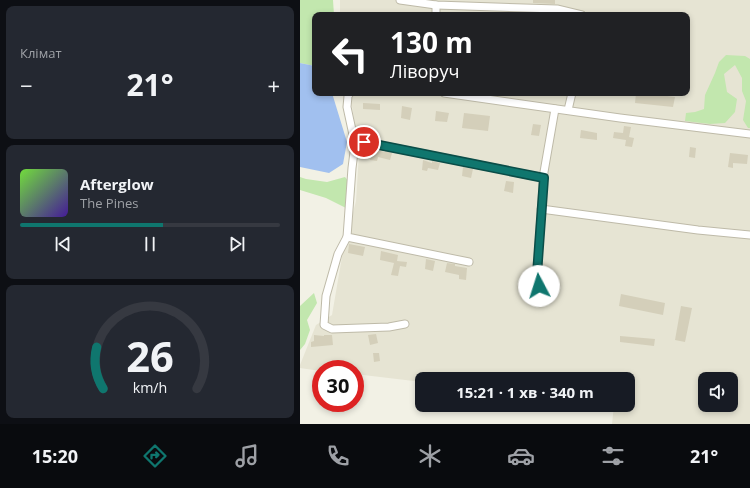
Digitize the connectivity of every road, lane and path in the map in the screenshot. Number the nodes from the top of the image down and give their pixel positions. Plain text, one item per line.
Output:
1 (400, 0) edge
2 (436, 5) junction
3 (436, 12) edge
4 (570, 12) edge
5 (348, 96) edge
6 (466, 96) edge
7 (571, 96) edge
8 (555, 108) junction
9 (568, 110) junction
10 (750, 134) edge
11 (355, 144) junction
12 (544, 178) junction
13 (542, 209) junction
14 (750, 235) edge
15 (347, 237) junction
16 (469, 262) dead end
17 (539, 286) dead end
18 (405, 324) dead end

1 - 2 street
2 - 3 street
2 - 4 street
5 - 11 street
6 - 8 street
7 - 9 street
8 - 9 street
8 - 12 street
9 - 10 street
11 - 12 street
11 - 15 street
12 - 13 street
13 - 14 street
13 - 17 street
15 - 16 street
15 - 18 street

